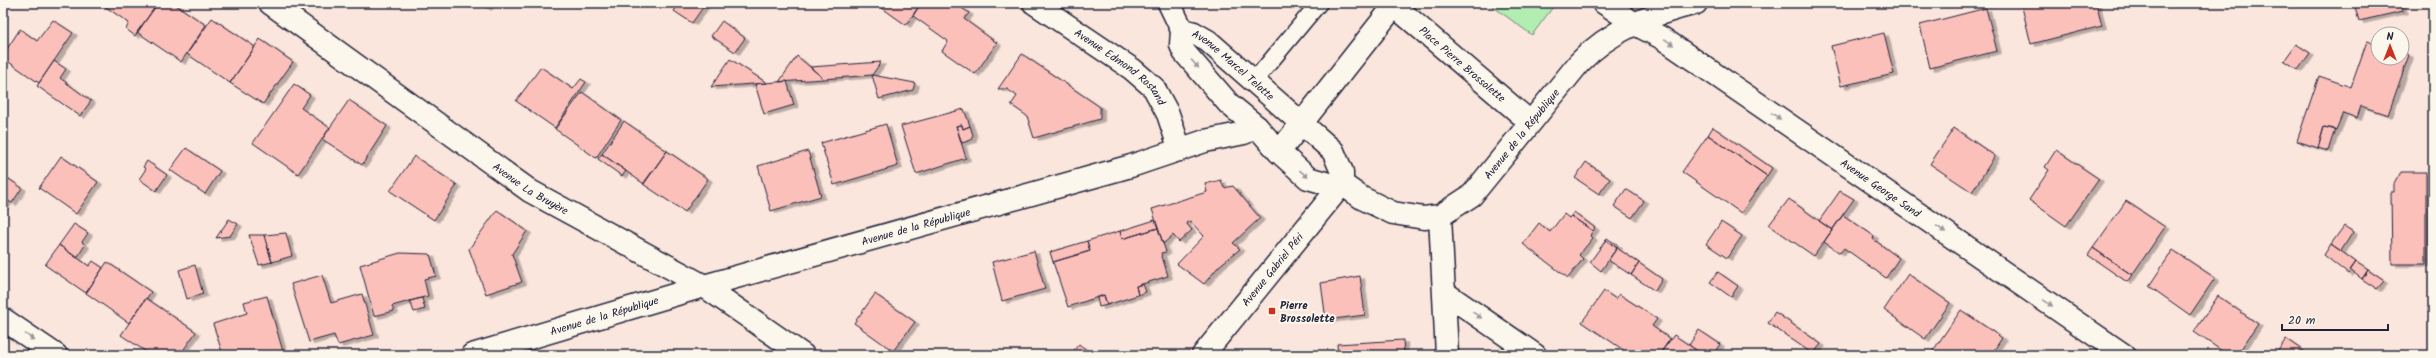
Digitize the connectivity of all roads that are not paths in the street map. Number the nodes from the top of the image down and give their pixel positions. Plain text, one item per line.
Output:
1 (270, 3) edge
2 (1034, 3) edge
3 (1169, 3) edge
4 (1319, 3) edge
5 (1604, 3) edge
6 (1696, 3) edge
7 (1392, 4) edge
8 (1635, 24) junction
9 (1182, 30) junction
10 (1254, 81) junction
11 (1302, 122) junction
12 (1530, 122) junction
13 (1257, 127) junction
14 (1180, 150) junction
15 (1279, 152) junction
16 (1342, 184) junction
17 (1440, 216) junction
18 (704, 286) junction
19 (1445, 293) junction
20 (3, 319) edge
21 (56, 355) edge
22 (472, 355) edge
23 (803, 355) edge
24 (1203, 355) edge
25 (1447, 355) edge
26 (1535, 355) edge
27 (2124, 355) edge

1 - 18 street, Avenue La Bruyère
2 - 14 street, Avenue Edmond Rostand
3 - 9 street, Avenue Marcel Telotte
4 - 10 lane
5 - 8 street
6 - 8 street, Avenue de la République
7 - 11 street, Place Pierre Brossolette
7 - 12 street, Place Pierre Brossolette
8 - 12 street, Avenue de la République
8 -> 27 street, Avenue George Sand
9 - 10 street, Avenue Marcel Telotte
9 -> 13 street, Avenue Marcel Telotte
10 - 11 street, Avenue Marcel Telotte
11 - 15 street, Place Pierre Brossolette
11 - 16 street
12 - 17 street, Avenue de la République
13 - 14 street, Avenue de la République
13 - 15 street, Avenue de la République
14 - 18 street, Avenue de la République
15 -> 16 street, Avenue de la République
16 - 17 street, Avenue de la République
16 - 24 street, Avenue Gabriel Péri
17 - 19 street
18 - 22 street, Avenue de la République
18 - 23 street, Avenue La Bruyère
19 - 25 street
19 -> 26 street
20 -> 21 street

